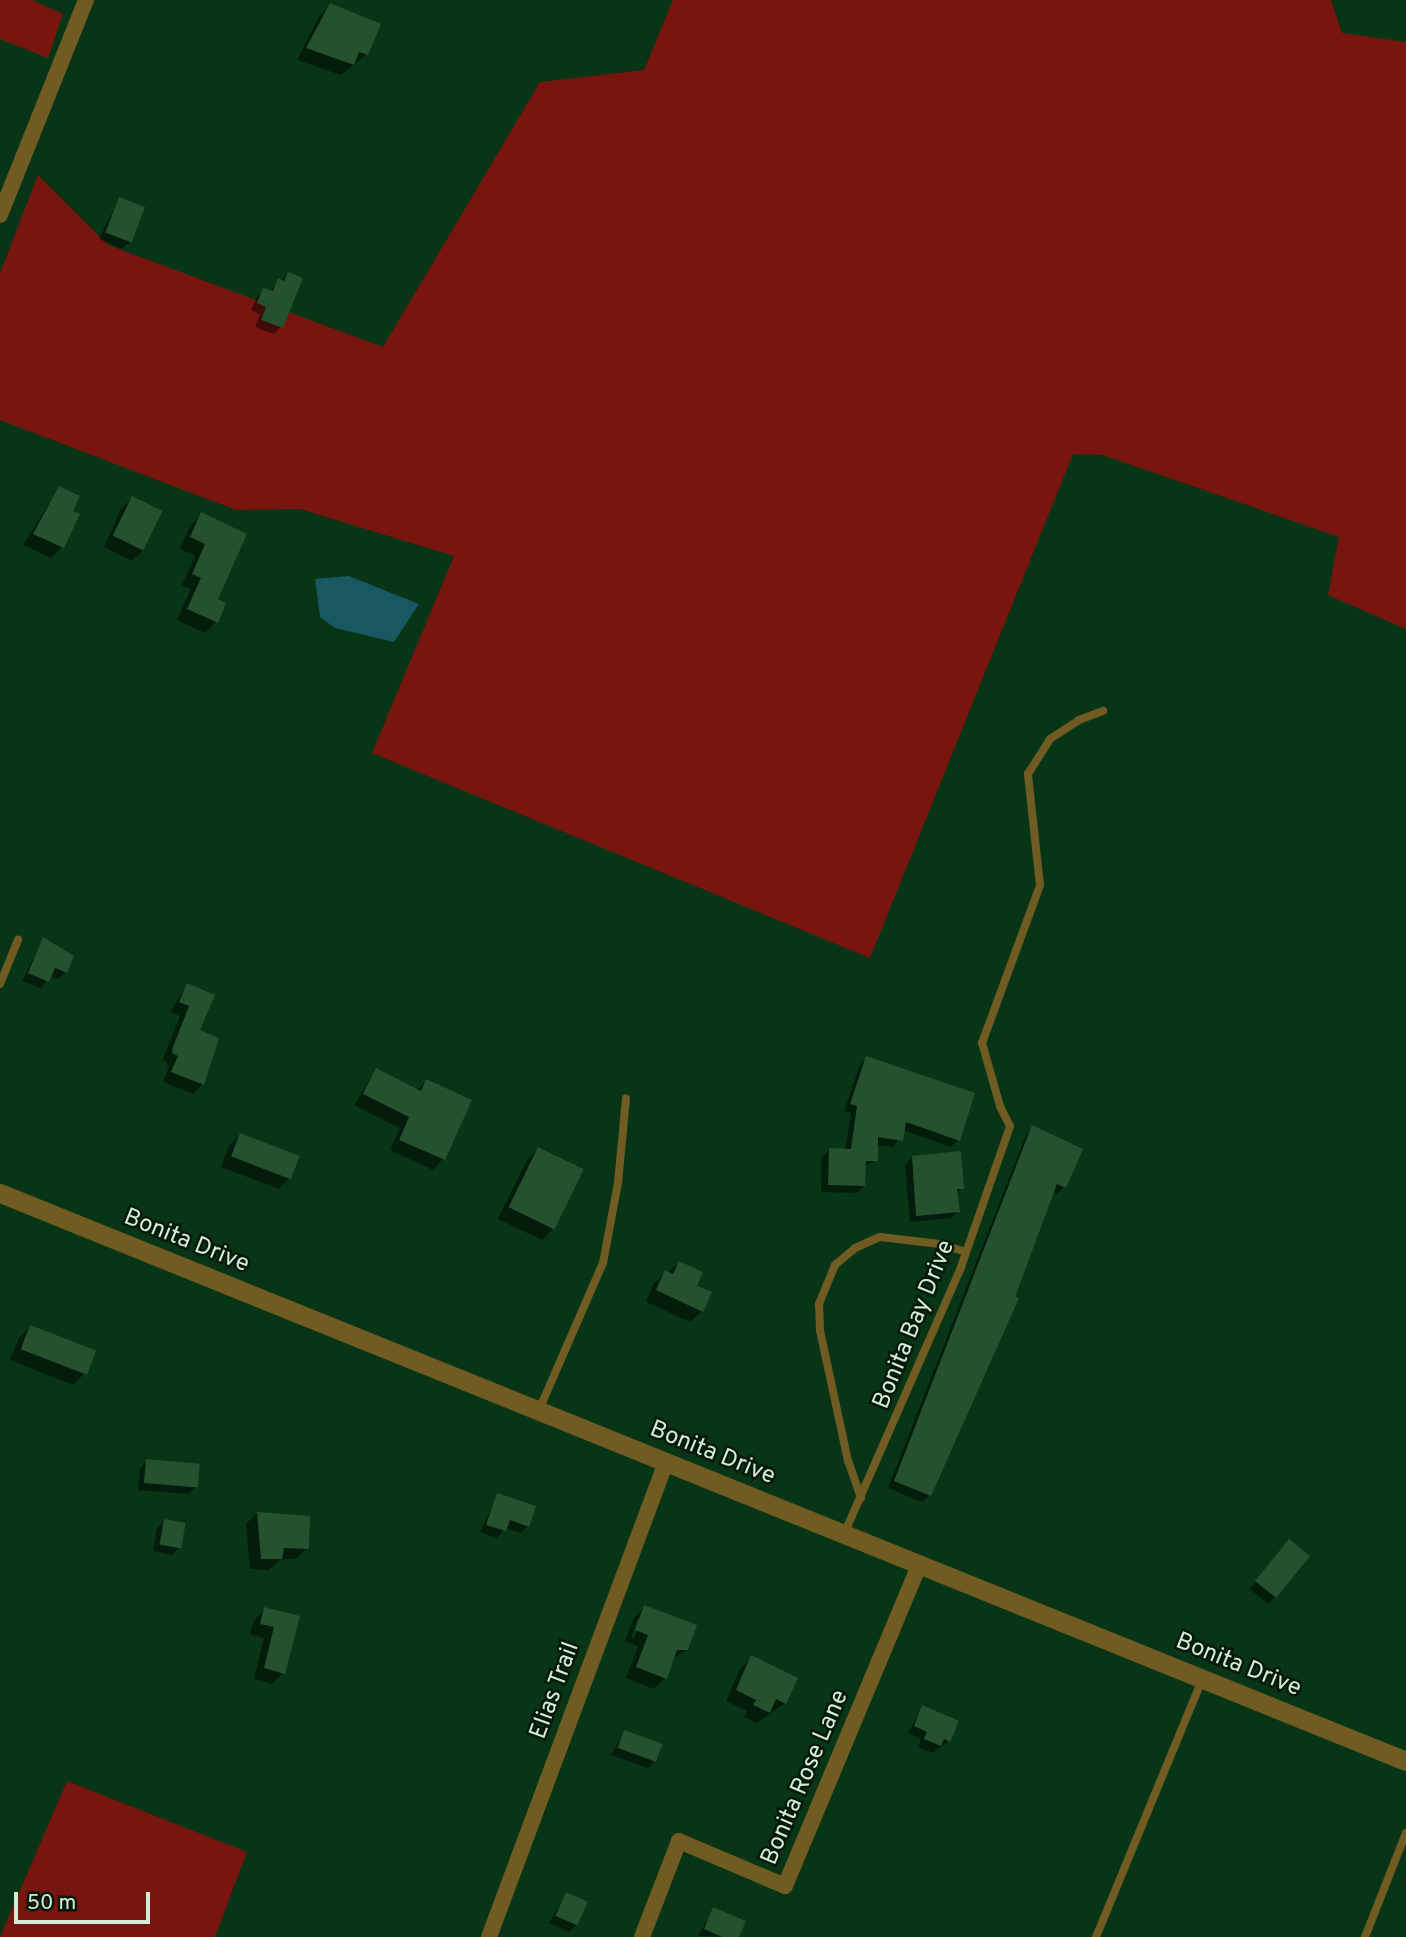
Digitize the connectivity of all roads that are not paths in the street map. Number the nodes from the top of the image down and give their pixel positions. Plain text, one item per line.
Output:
1 (86, 0) edge
2 (0, 215) edge
3 (1103, 711) dead end
4 (18, 940) dead end
5 (0, 984) edge
6 (626, 1098) dead end
7 (0, 1193) edge
8 (966, 1252) junction
9 (539, 1410) junction
10 (666, 1462) junction
11 (861, 1498) junction
12 (844, 1534) junction
13 (920, 1564) junction
14 (1203, 1677) junction
15 (1406, 1761) edge
16 (1406, 1833) edge
17 (489, 1937) edge
18 (642, 1937) edge
19 (1096, 1937) edge
20 (1365, 1937) edge

1 - 2 street
3 - 8 lane, Bonita Bay Drive
4 - 5 lane
6 - 9 lane
7 - 9 street, Bonita Drive
8 - 11 lane, Bonita Bay Drive
8 - 11 lane
9 - 10 street, Bonita Drive
10 - 12 street, Bonita Drive
10 - 17 street, Elias Trail
11 - 12 lane, Bonita Bay Drive
12 - 13 street, Bonita Drive
13 - 14 street, Bonita Drive
13 - 18 street, Bonita Rose Lane
14 - 15 street, Bonita Drive
14 - 19 lane
16 - 20 lane

